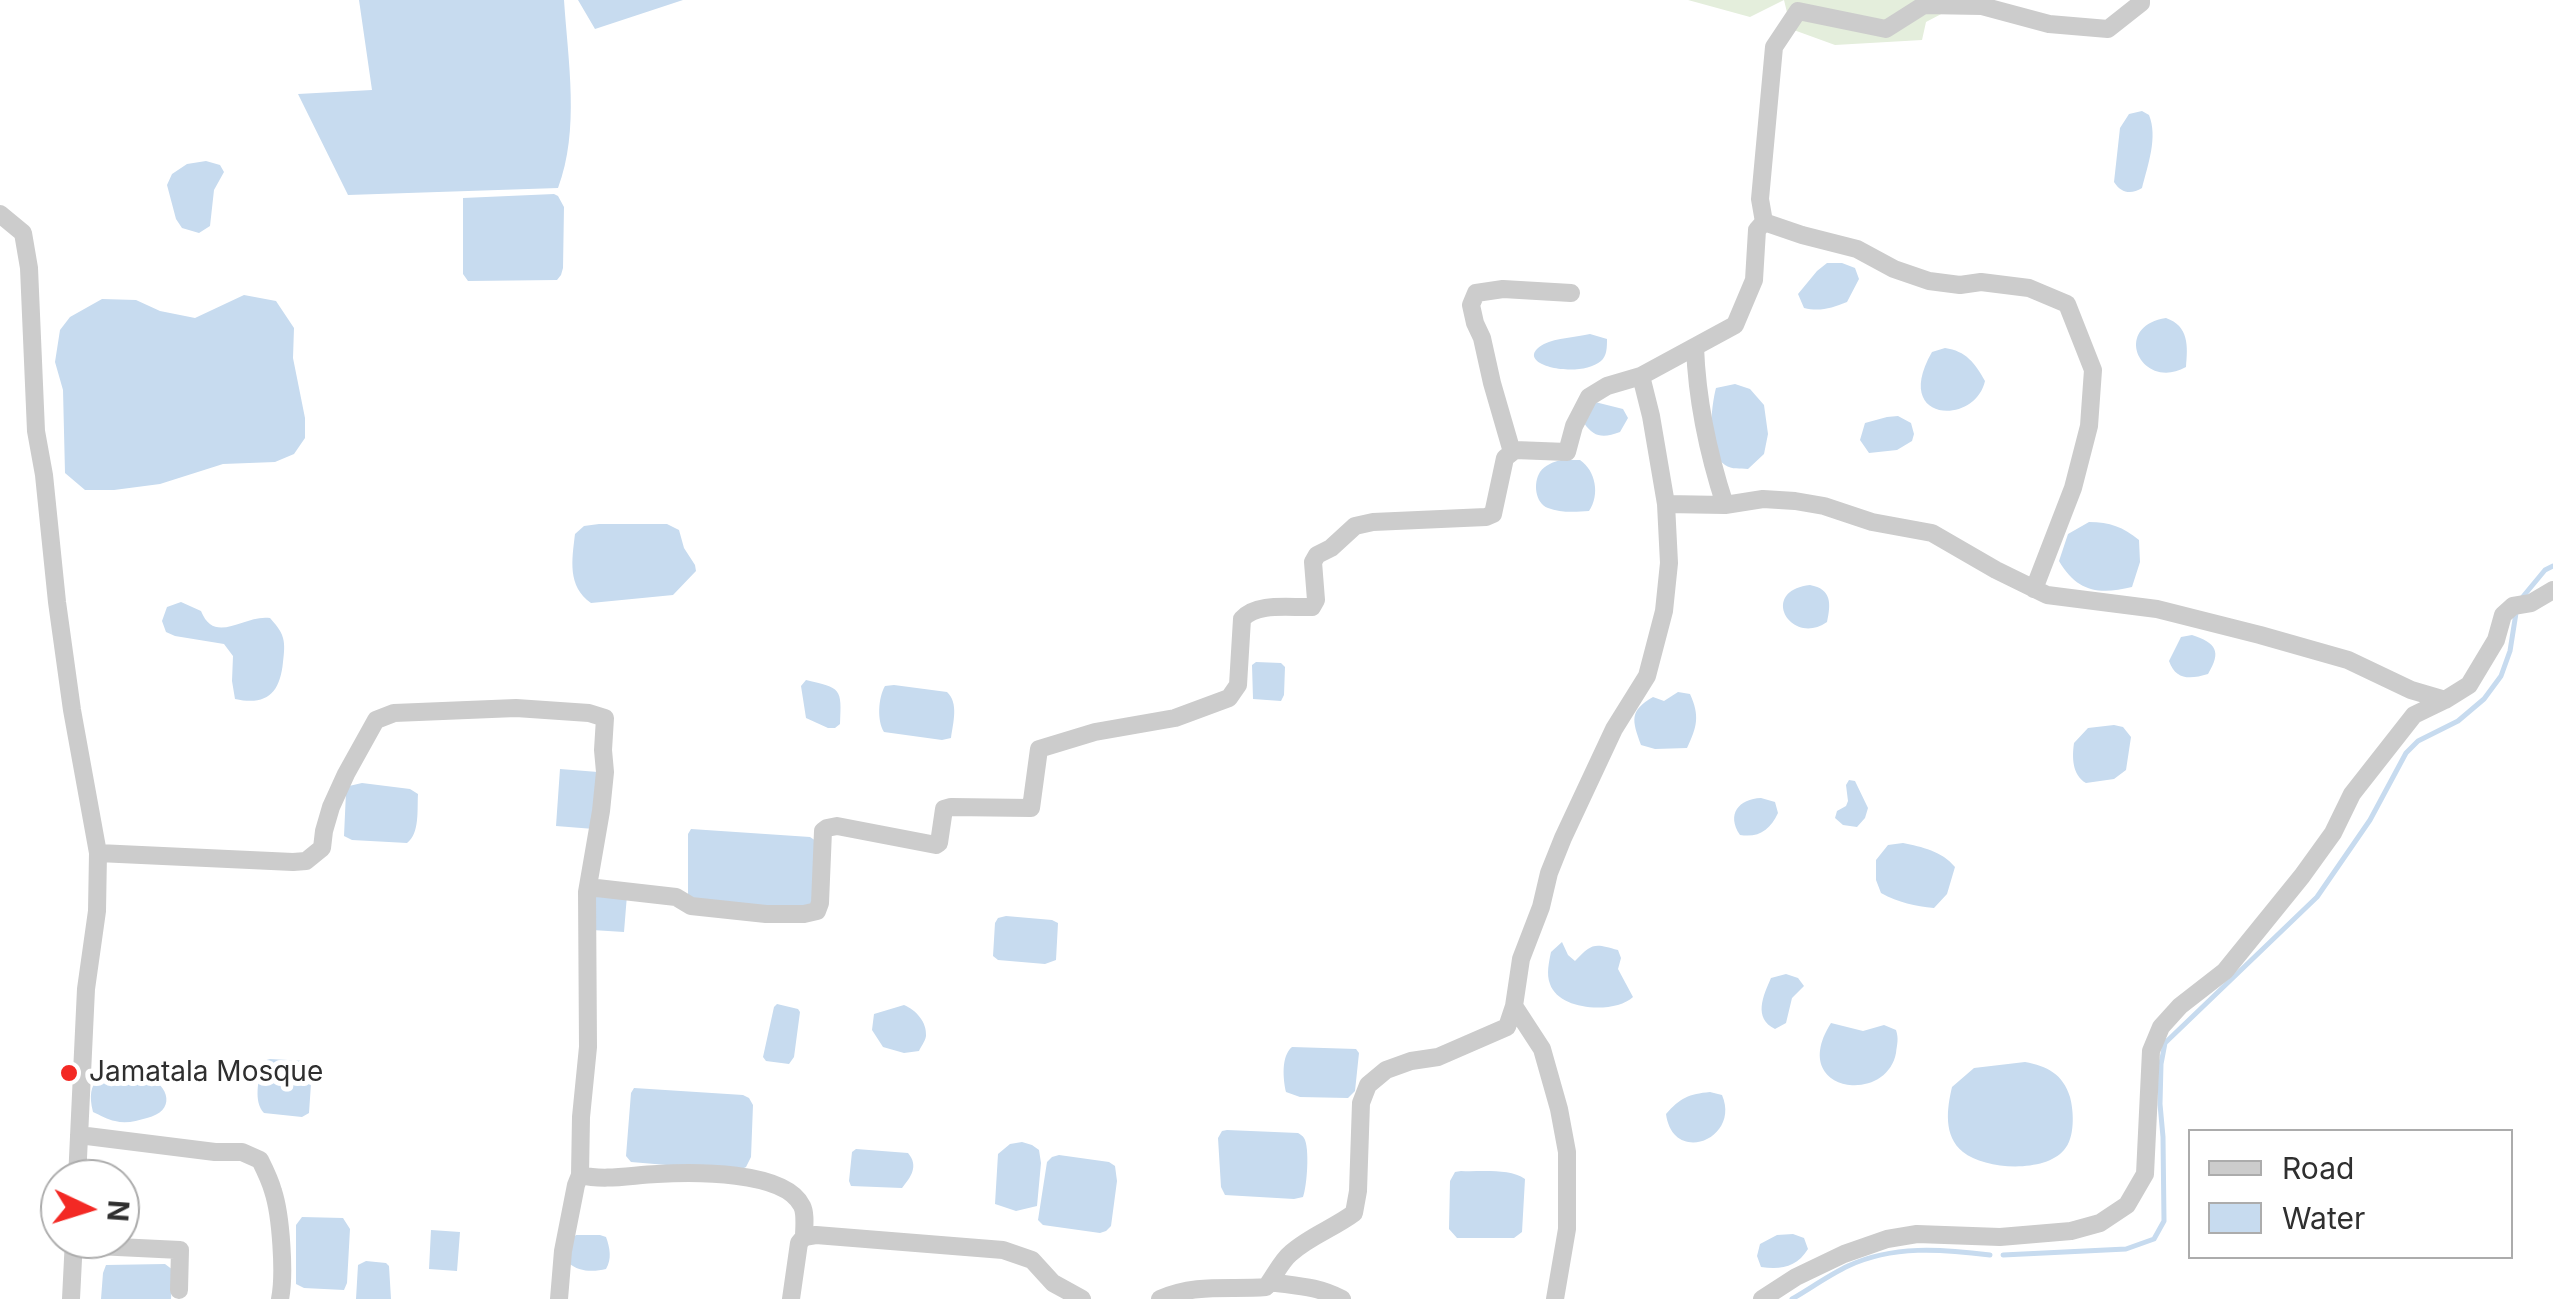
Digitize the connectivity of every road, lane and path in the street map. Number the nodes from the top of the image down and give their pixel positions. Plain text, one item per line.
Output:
1 (2141, 0) edge
2 (1795, 6) edge
3 (0, 214) edge
4 (1764, 222) junction
5 (1571, 293) dead end
6 (1696, 347) junction
7 (1641, 376) junction
8 (1512, 452) junction
9 (1666, 504) junction
10 (1725, 504) junction
11 (2034, 588) junction
12 (2553, 590) edge
13 (2445, 700) junction
14 (98, 854) junction
15 (588, 887) junction
16 (1514, 1006) junction
17 (79, 1135) junction
18 (78, 1159) edge
19 (580, 1175) junction
20 (804, 1236) junction
21 (140, 1248) edge
22 (73, 1259) edge
23 (1270, 1282) junction
24 (179, 1290) dead end
25 (71, 1299) edge
26 (280, 1299) edge
27 (558, 1299) edge
28 (790, 1299) edge
29 (1082, 1299) edge
30 (1160, 1299) edge
31 (1342, 1299) edge
32 (1555, 1299) edge
33 (1762, 1299) edge

1 - 2 street
2 - 4 street
3 - 14 street
4 - 6 street
4 - 11 street
5 - 8 street
6 - 7 street
6 - 10 street
7 - 8 street
7 - 9 street
8 - 15 street
9 - 10 street
9 - 16 street
10 - 11 street
11 - 13 street
12 - 13 street
13 - 33 street
14 - 15 street
14 - 17 street
15 - 19 street
16 - 23 street
16 - 32 street
17 - 18 street
17 - 26 street
19 - 20 street
19 - 27 street
20 - 28 street
20 - 29 street
21 - 24 street
22 - 25 street
23 - 30 street
23 - 31 street

